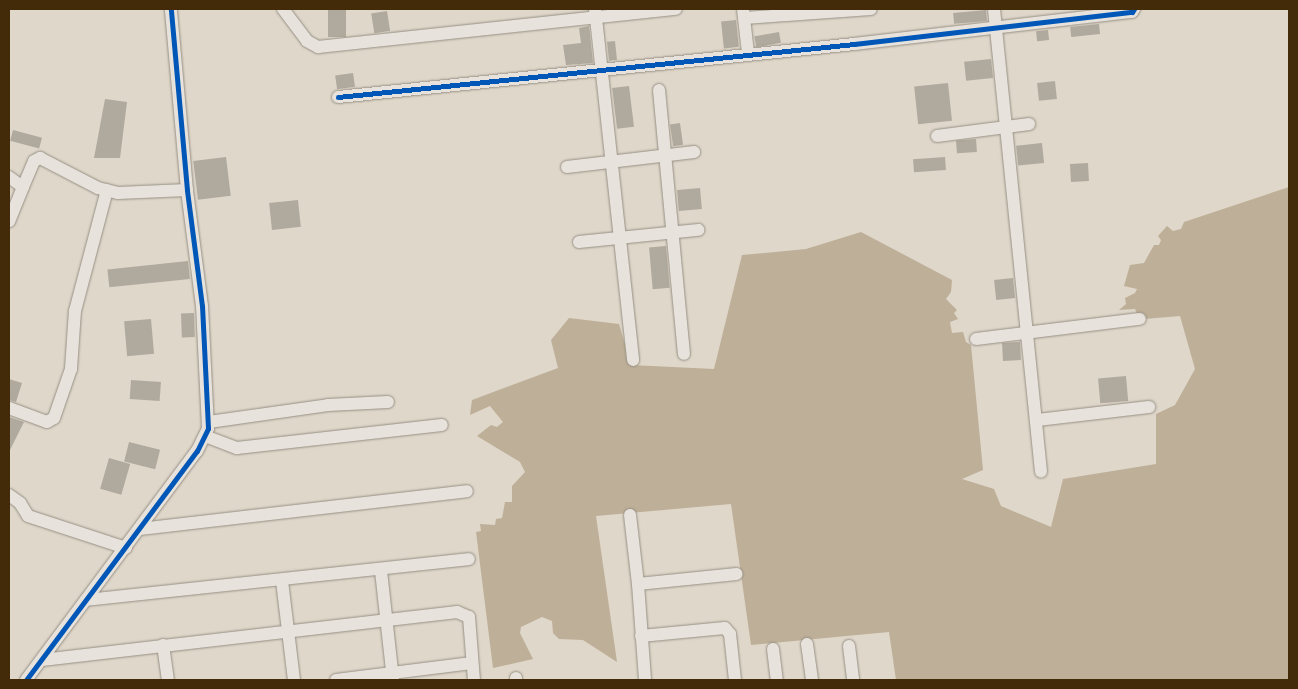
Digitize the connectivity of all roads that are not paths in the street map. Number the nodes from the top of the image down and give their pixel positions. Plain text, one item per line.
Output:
1 (171, 9) edge
2 (283, 9) edge
3 (676, 9) edge
4 (870, 9) edge
5 (994, 9) edge
6 (1134, 9) edge
7 (596, 13) edge
8 (744, 13) edge
9 (995, 26) junction
10 (748, 53) junction
11 (602, 68) junction
12 (659, 90) dead end
13 (338, 97) dead end
14 (1029, 124) dead end
15 (1005, 126) junction
16 (936, 136) dead end
17 (694, 152) dead end
18 (665, 156) junction
19 (613, 162) junction
20 (568, 167) dead end
21 (9, 177) edge
22 (23, 187) junction
23 (107, 190) junction
24 (187, 190) junction
25 (9, 221) edge
26 (698, 230) dead end
27 (672, 232) junction
28 (622, 237) junction
29 (579, 242) dead end
30 (1140, 319) dead end
31 (1028, 332) junction
32 (976, 339) dead end
33 (684, 354) dead end
34 (633, 360) dead end
35 (388, 402) dead end
36 (9, 408) edge
37 (1149, 408) dead end
38 (1037, 420) junction
39 (209, 422) junction
40 (442, 425) dead end
41 (205, 436) junction
42 (1041, 472) dead end
43 (467, 491) dead end
44 (9, 495) edge
45 (630, 515) dead end
46 (140, 529) junction
47 (126, 548) junction
48 (469, 559) dead end
49 (381, 571) junction
50 (736, 574) dead end
51 (282, 581) junction
52 (638, 584) junction
53 (86, 600) junction
54 (386, 618) junction
55 (288, 630) junction
56 (641, 636) junction
57 (807, 644) dead end
58 (163, 645) junction
59 (849, 646) dead end
60 (773, 649) dead end
61 (42, 660) junction
62 (472, 663) junction
63 (393, 677) edge
64 (26, 680) edge
65 (168, 680) edge
66 (294, 680) edge
67 (336, 680) edge
68 (474, 680) edge
69 (644, 680) edge
70 (735, 680) edge
71 (777, 680) edge
72 (812, 680) edge
73 (853, 680) edge

1 - 24 street
2 - 7 street
3 - 7 street
4 - 8 street
5 - 9 street
6 - 9 street
7 - 11 street
8 - 10 street
9 - 10 street
9 - 15 street
10 - 11 street
11 - 13 street
11 - 19 street
12 - 18 street
14 - 15 street
15 - 16 street
15 - 31 street
17 - 18 street
18 - 19 street
18 - 27 street
19 - 20 street
19 - 28 street
21 - 22 street
22 - 23 street
22 - 25 street
23 - 24 street
23 - 36 street
24 - 39 street
26 - 27 street
27 - 28 street
27 - 33 street
28 - 29 street
28 - 34 street
30 - 31 street
31 - 32 street
31 - 38 street
35 - 39 street
37 - 38 street
38 - 42 street
39 - 41 street
40 - 41 street
41 - 46 street
43 - 46 street
44 - 47 street
45 - 52 street
46 - 47 street
47 - 53 street
48 - 49 street
49 - 51 street
49 - 54 street
50 - 52 street
51 - 53 street
51 - 55 street
52 - 56 street
53 - 61 street
54 - 55 street
54 - 62 street
54 - 63 street
55 - 58 street
55 - 66 street
56 - 69 street
56 - 70 street
57 - 72 street
58 - 61 street
58 - 65 street
59 - 73 street
60 - 71 street
61 - 64 street
62 - 63 street
62 - 68 street
63 - 67 street

